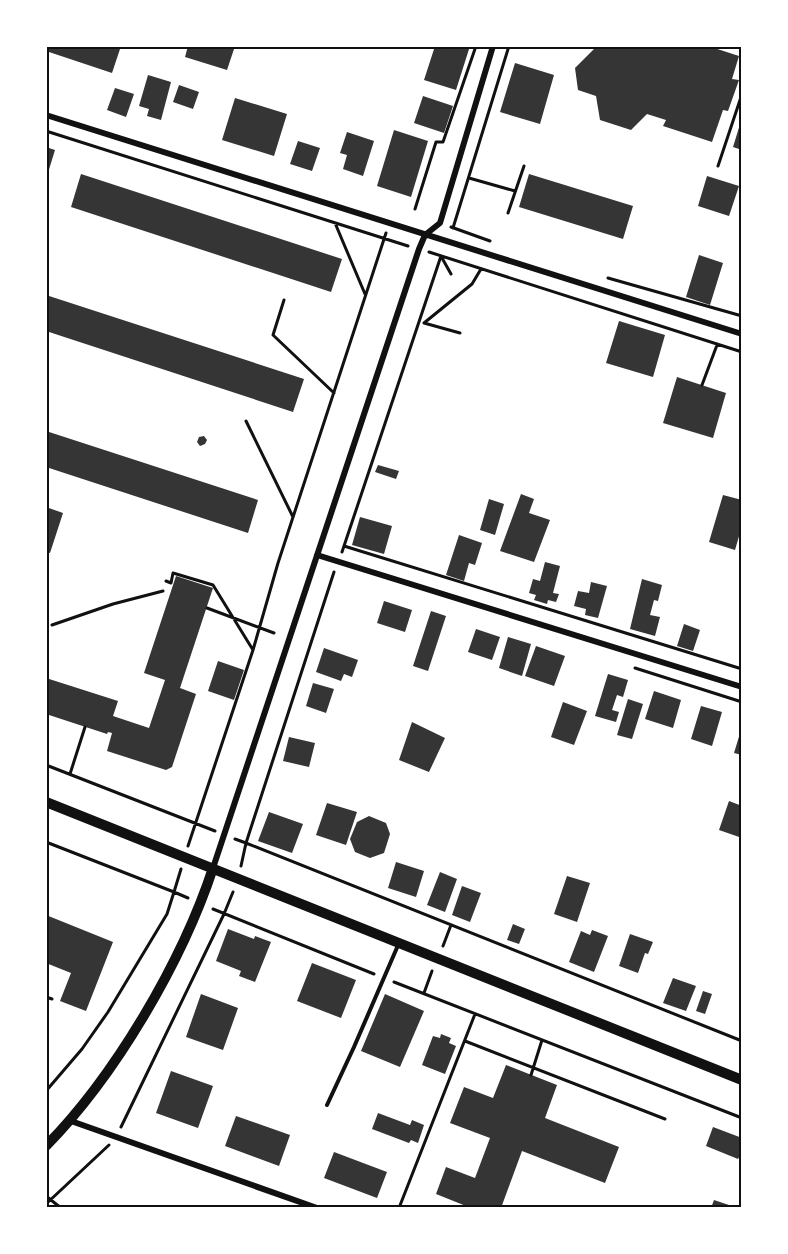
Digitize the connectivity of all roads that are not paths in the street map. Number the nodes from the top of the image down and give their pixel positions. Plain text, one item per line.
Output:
1 (493, 46) edge
2 (46, 115) edge
3 (425, 235) junction
4 (741, 334) edge
5 (317, 555) junction
6 (741, 687) edge
7 (46, 802) edge
8 (213, 868) junction
9 (399, 942) junction
10 (741, 1080) edge
11 (327, 1105) dead end
12 (71, 1121) junction
13 (46, 1146) edge
14 (317, 1208) edge

1 - 3 street
2 - 3 street
3 - 4 street
3 - 5 street
5 - 6 street
5 - 8 street
7 - 8 main road
8 - 9 main road
8 - 12 main road
9 - 10 main road
9 - 11 lane
12 - 13 main road
12 - 14 street

